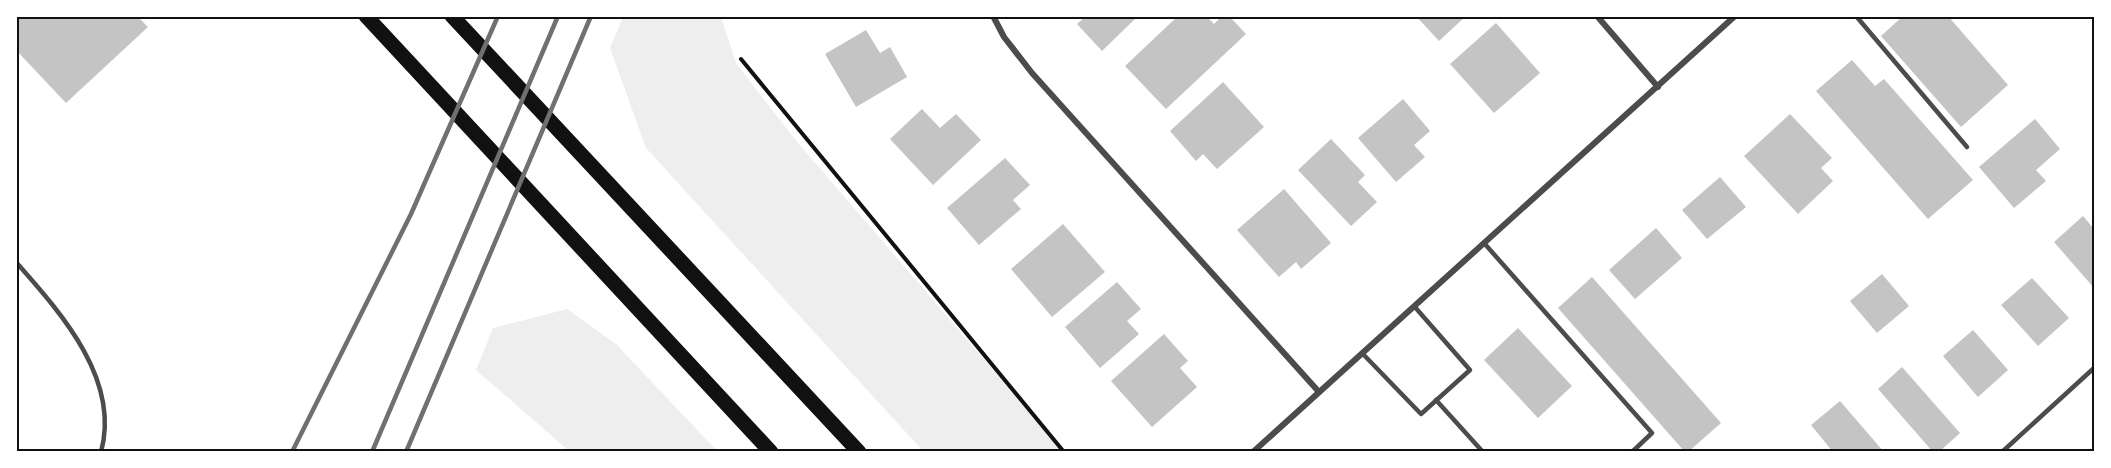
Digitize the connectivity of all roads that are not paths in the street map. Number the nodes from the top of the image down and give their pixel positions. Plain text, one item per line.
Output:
1 (366, 16) edge
2 (452, 16) edge
3 (993, 16) edge
4 (1597, 16) edge
5 (1735, 16) edge
6 (1856, 16) edge
7 (1658, 87) junction
8 (1967, 147) dead end
9 (1484, 243) junction
10 (16, 262) edge
11 (1414, 306) junction
12 (1362, 353) junction
13 (2094, 368) edge
14 (1319, 392) junction
15 (1436, 400) junction
16 (101, 452) edge
17 (771, 452) edge
18 (859, 452) edge
19 (1253, 452) edge
20 (1483, 452) edge
21 (1632, 452) edge
22 (2002, 452) edge

1 - 17 main road
2 - 18 main road
3 - 14 street
4 - 7 street
5 - 7 street
6 - 8 lane
7 - 9 street
9 - 11 street
9 - 21 lane
10 - 16 lane
11 - 12 street
11 - 15 lane
12 - 14 street
12 - 15 lane
13 - 22 lane
14 - 19 street
15 - 20 lane

